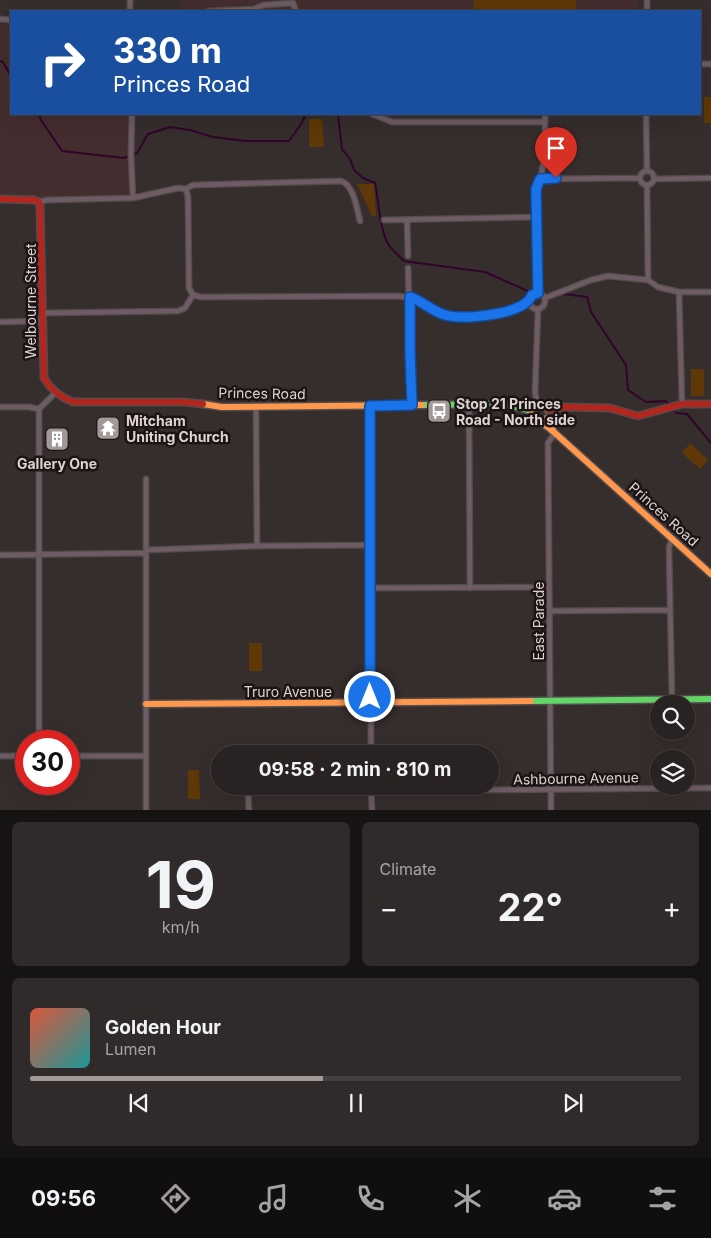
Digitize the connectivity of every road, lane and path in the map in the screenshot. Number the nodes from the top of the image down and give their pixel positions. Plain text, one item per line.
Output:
1 (224, 10) edge
2 (296, 10) edge
3 (132, 115) edge
4 (374, 115) edge
5 (545, 115) edge
6 (646, 115) edge
7 (545, 122) junction
8 (647, 171) junction
9 (640, 178) junction
10 (711, 178) edge
11 (540, 179) junction
12 (654, 179) junction
13 (647, 185) junction
14 (186, 189) junction
15 (133, 198) junction
16 (0, 200) edge
17 (40, 204) junction
18 (536, 217) junction
19 (384, 220) dead end
20 (407, 220) junction
21 (360, 221) dead end
22 (408, 256) dead end
23 (408, 268) dead end
24 (648, 280) junction
25 (680, 292) junction
26 (711, 292) edge
27 (538, 293) junction
28 (193, 295) junction
29 (410, 297) junction
30 (545, 298) junction
31 (529, 300) junction
32 (538, 309) junction
33 (42, 313) junction
34 (42, 321) junction
35 (0, 322) edge
36 (55, 393) junction
37 (711, 404) edge
38 (412, 405) junction
39 (469, 405) junction
40 (538, 405) junction
41 (679, 405) junction
42 (370, 406) junction
43 (0, 407) edge
44 (256, 407) junction
45 (39, 409) junction
46 (548, 410) junction
47 (532, 411) junction
48 (544, 420) junction
49 (555, 433) junction
50 (146, 479) dead end
51 (672, 539) junction
52 (371, 545) junction
53 (256, 546) junction
54 (146, 552) junction
55 (39, 554) junction
56 (0, 555) edge
57 (711, 574) edge
58 (371, 588) junction
59 (470, 588) junction
60 (549, 588) junction
61 (670, 610) junction
62 (549, 611) junction
63 (672, 695) edge
64 (550, 700) junction
65 (650, 700) edge
66 (695, 700) edge
67 (711, 700) edge
68 (370, 703) junction
69 (146, 704) junction
70 (40, 730) edge
71 (371, 745) edge
72 (0, 756) edge
73 (15, 756) edge
74 (80, 756) edge
75 (145, 756) junction
76 (711, 788) edge
77 (499, 789) edge
78 (551, 790) junction
79 (248, 795) edge
80 (371, 795) edge
81 (146, 810) edge
82 (249, 810) edge
83 (372, 810) edge
84 (551, 810) edge

1 - 2 street
3 - 15 street
4 - 7 street
5 - 7 street
6 - 8 street
7 - 11 street
8 - 9 street
8 - 12 street
9 - 11 street
9 - 13 street
10 - 12 street
11 - 18 street
12 - 13 street
13 - 24 street
14 - 15 street
14 - 21 street
14 - 28 street
15 - 17 street
16 - 17 street
17 - 33 street, Welbourne Street
18 - 20 street
18 - 27 street
19 - 20 street
20 - 22 street
23 - 29 street
24 - 25 street
24 - 30 street
25 - 26 street
25 - 41 street
27 - 30 street
27 - 31 street
28 - 29 street
28 - 33 street
29 - 31 street
29 - 38 street
30 - 32 street
31 - 32 street
32 - 40 street
33 - 34 street, Welbourne Street
34 - 35 street
34 - 36 street, Welbourne Street
36 - 44 street, Princes Road
36 - 45 street
37 - 41 street
38 - 39 street, Princes Road
38 - 42 street, Princes Road
39 - 47 street, Princes Road
39 - 59 street
40 - 46 street
40 - 47 street
41 - 46 street
42 - 44 street, Princes Road
42 - 52 street
43 - 45 street
44 - 53 street
45 - 55 street
46 - 48 street
47 - 48 street
48 - 49 street, Princes Road
49 - 51 street, Princes Road
49 - 60 street, East Parade
50 - 54 street
51 - 57 street, Princes Road
51 - 61 street
52 - 53 street
52 - 58 street
53 - 54 street
54 - 55 street
54 - 69 street
55 - 56 street
55 - 70 street
58 - 59 street
58 - 68 street
59 - 60 street
60 - 62 street, East Parade
61 - 62 street
61 - 63 street
62 - 64 street, East Parade
64 - 65 street, Truro Avenue
64 - 68 street, Truro Avenue
64 - 78 street, East Parade
66 - 67 street, Truro Avenue
68 - 69 street, Truro Avenue
68 - 71 street
69 - 75 street
72 - 73 street
74 - 75 street
75 - 81 street
76 - 78 street, Ashbourne Avenue
77 - 78 street, Ashbourne Avenue
78 - 84 street, East Parade
79 - 82 street, Ashbourne Avenue
80 - 83 street

